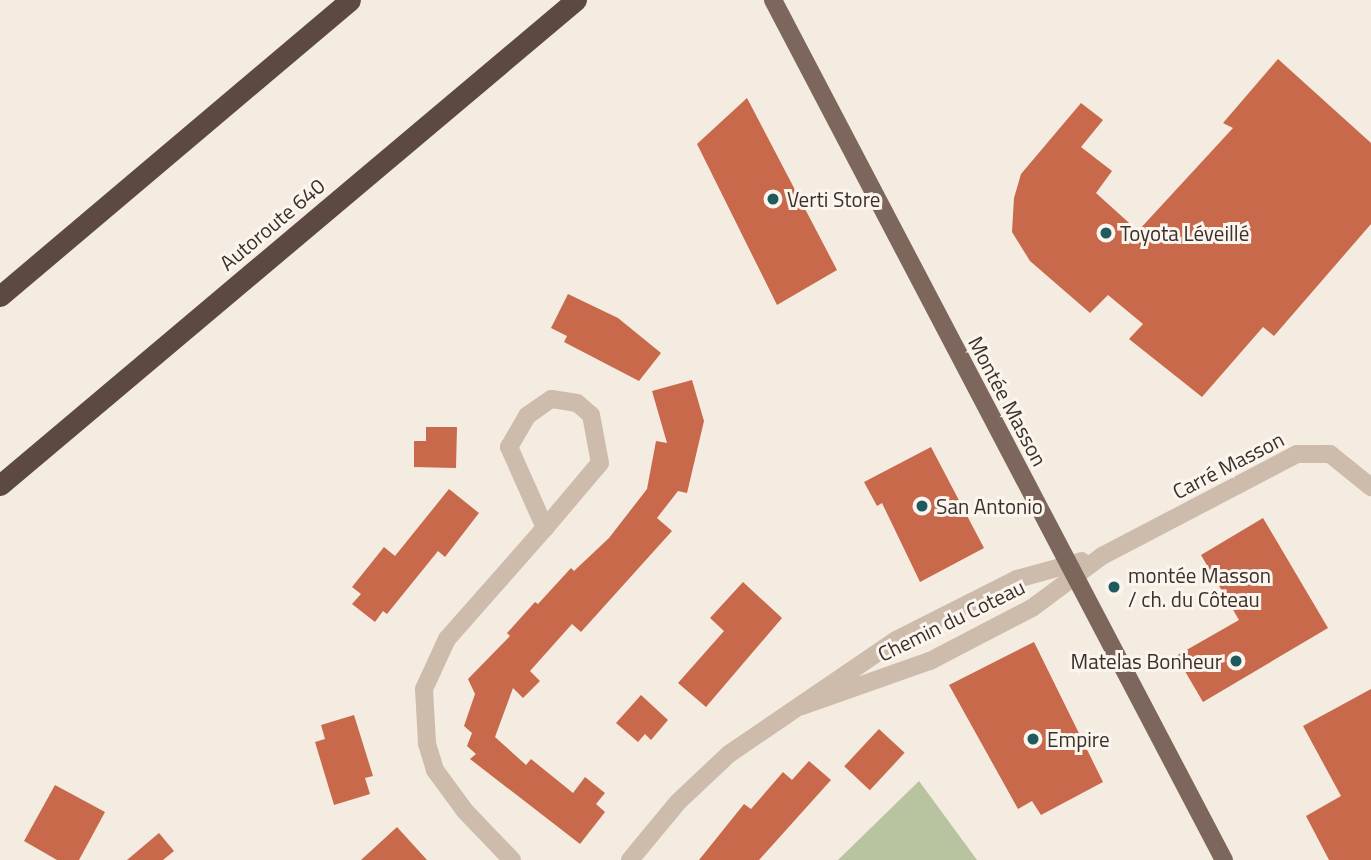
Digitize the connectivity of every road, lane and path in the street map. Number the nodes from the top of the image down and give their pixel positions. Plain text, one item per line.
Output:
1 (350, 0) edge
2 (576, 0) edge
3 (583, 0) edge
4 (772, 0) edge
5 (554, 18) junction
6 (0, 296) edge
7 (0, 485) edge
8 (1371, 486) edge
9 (545, 528) junction
10 (1071, 571) junction
11 (802, 706) junction
12 (512, 860) edge
13 (630, 860) edge
14 (1224, 860) edge

1 - 6 highway
2 - 5 highway, Autoroute 640
3 - 5 highway
4 - 10 main road, Montée Masson
5 - 7 highway, Autoroute 640
8 - 10 street, Carré Masson
9 - 9 street
9 - 12 street
10 - 11 street, Chemin du Coteau
10 - 11 street, Chemin du Coteau
10 - 14 main road, Montée Masson
11 - 13 street, Chemin du Coteau

